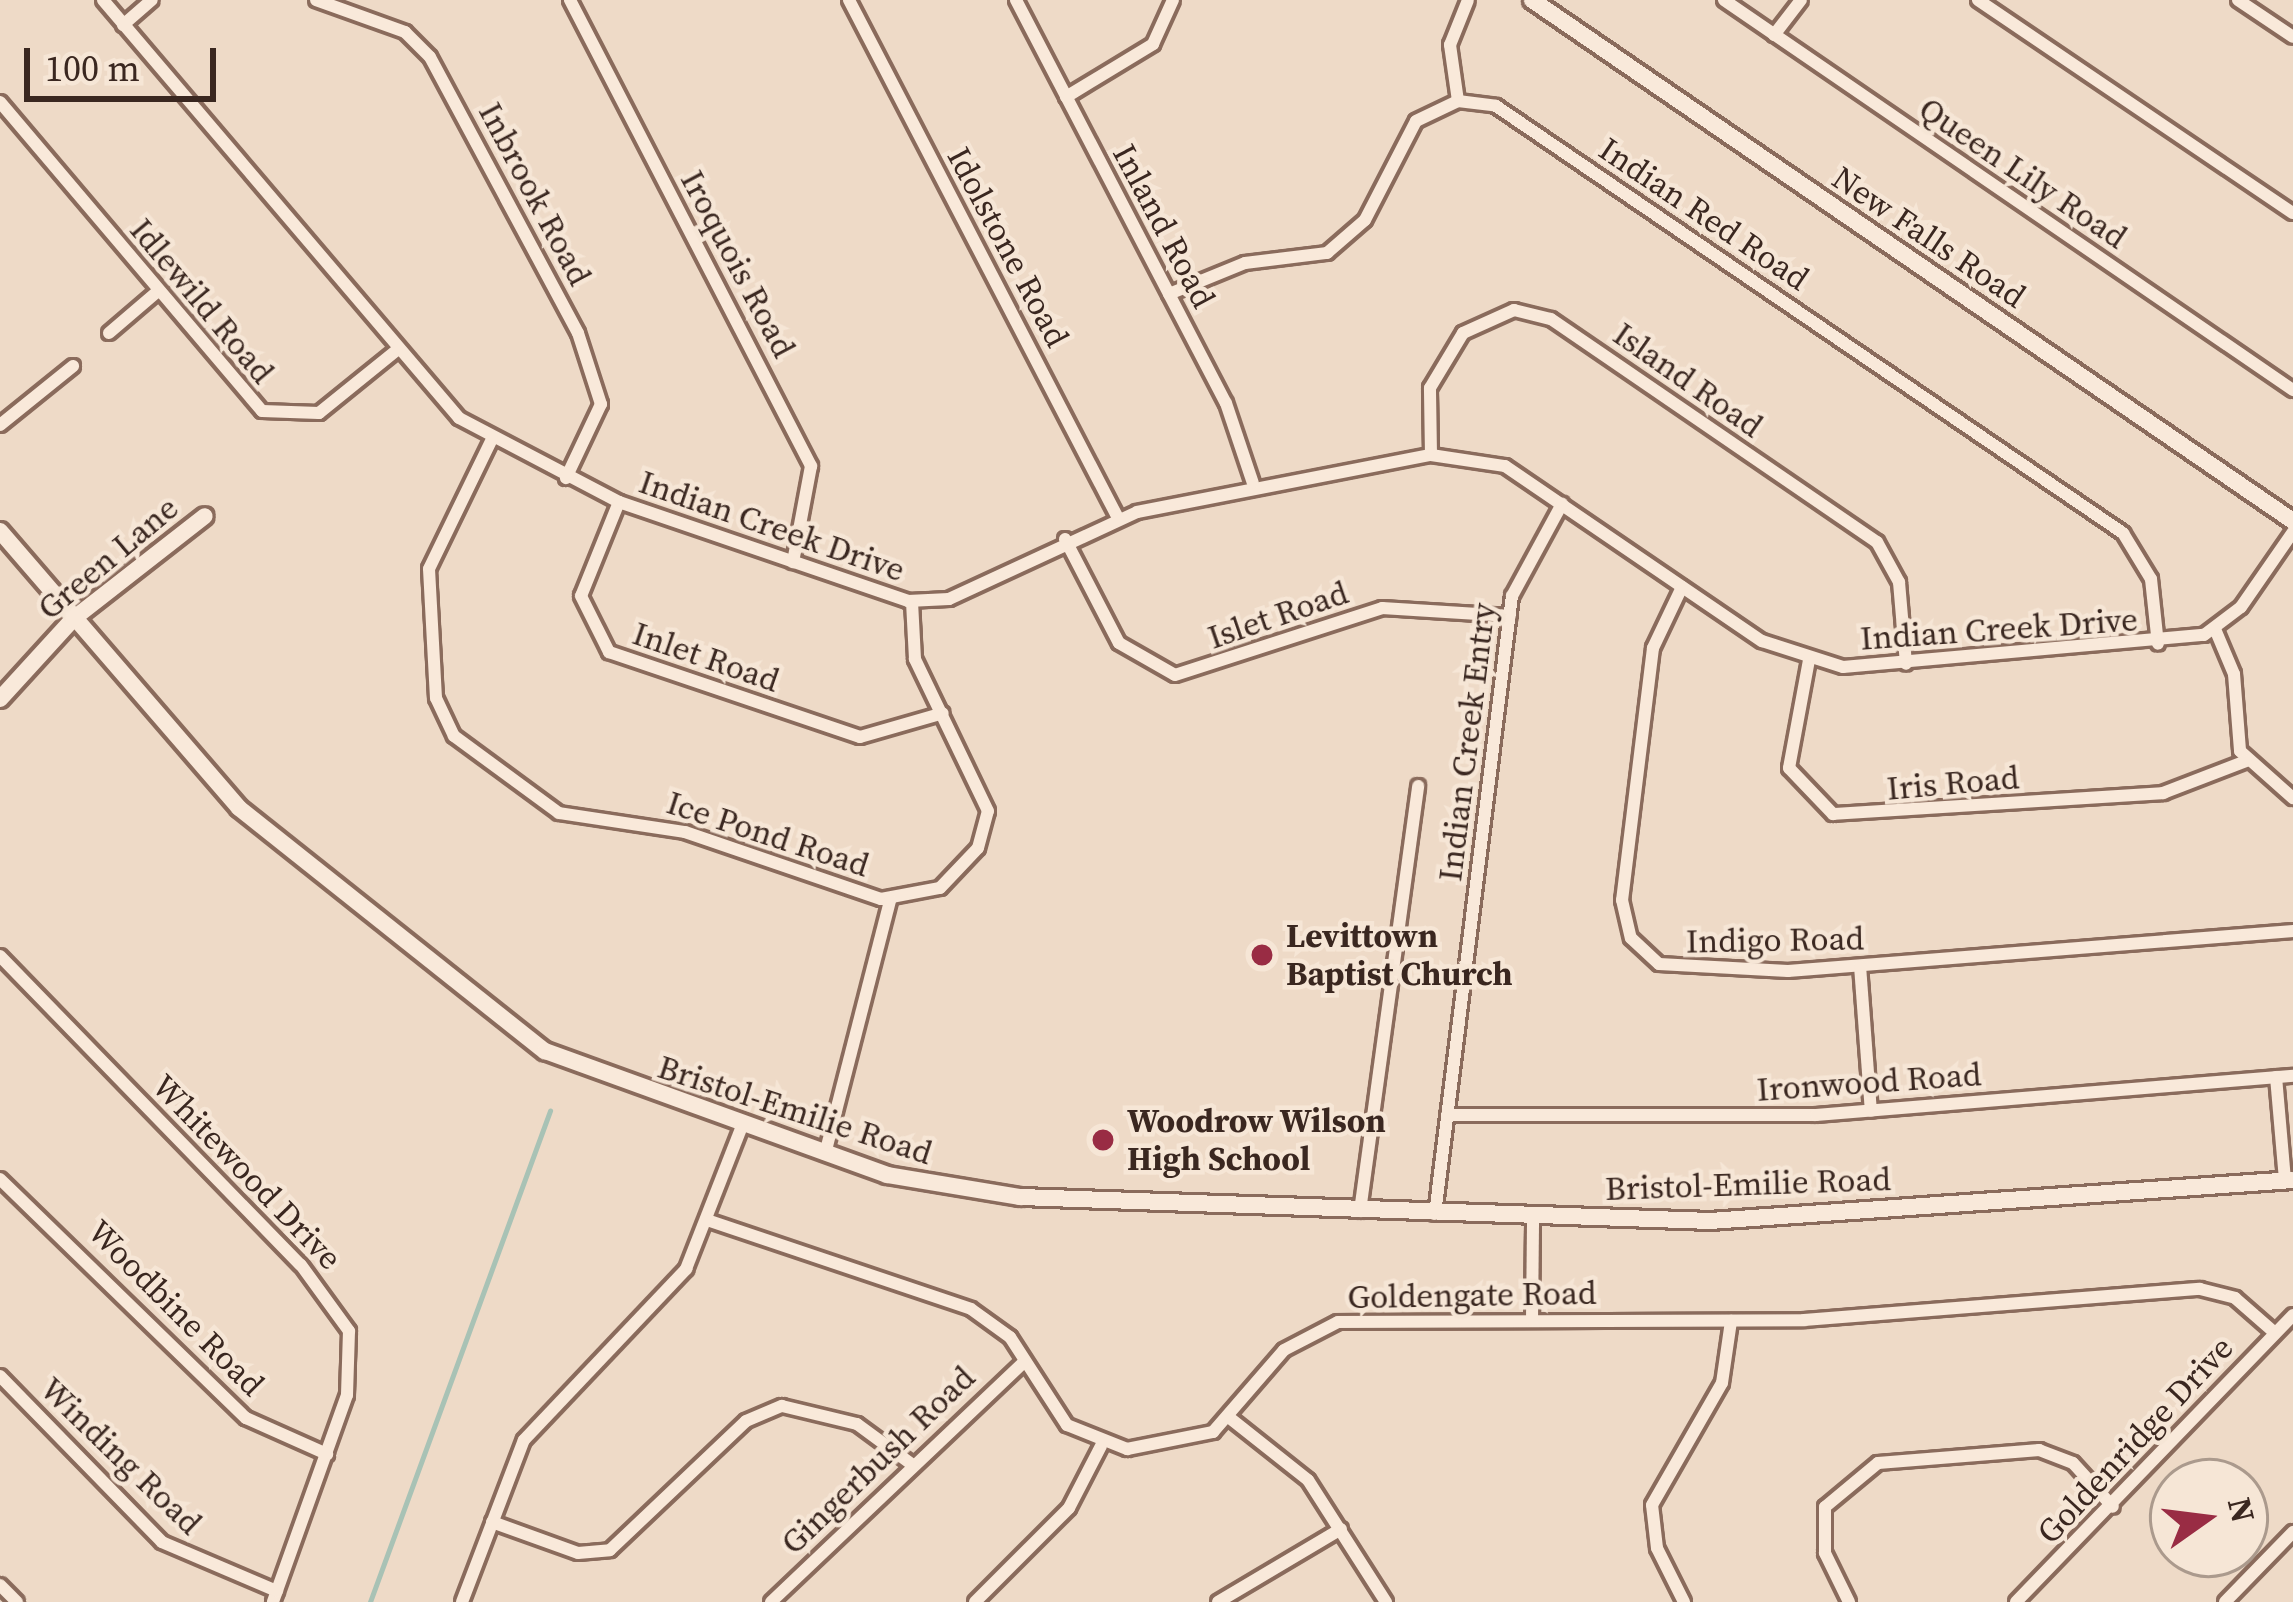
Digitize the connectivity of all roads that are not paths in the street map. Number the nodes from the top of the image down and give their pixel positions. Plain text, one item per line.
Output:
1 (103, 0) edge
2 (152, 0) edge
3 (316, 0) edge
4 (570, 0) edge
5 (849, 0) edge
6 (1016, 0) edge
7 (1173, 0) edge
8 (1468, 0) edge
9 (1532, 0) edge
10 (1724, 0) edge
11 (1801, 0) edge
12 (1978, 0) edge
13 (2238, 0) edge
14 (123, 25) junction
15 (1774, 35) junction
16 (2293, 37) edge
17 (1066, 97) junction
18 (1458, 101) junction
19 (0, 102) edge
20 (2293, 213) edge
21 (158, 291) junction
22 (1169, 294) junction
23 (109, 333) dead end
24 (397, 350) junction
25 (73, 366) dead end
26 (2293, 390) edge
27 (0, 425) edge
28 (492, 440) junction
29 (1431, 455) junction
30 (566, 478) junction
31 (1252, 483) junction
32 (619, 502) junction
33 (1562, 504) junction
34 (206, 516) dead end
35 (1118, 518) junction
36 (2293, 521) edge
37 (0, 531) edge
38 (2293, 532) edge
39 (1065, 539) junction
40 (793, 562) junction
41 (1682, 587) junction
42 (912, 602) junction
43 (1510, 616) junction
44 (73, 619) junction
45 (2215, 629) junction
46 (2158, 644) junction
47 (1809, 660) junction
48 (1906, 664) junction
49 (0, 699) edge
50 (943, 713) junction
51 (2246, 761) junction
52 (1418, 786) dead end
53 (2293, 798) edge
54 (890, 900) junction
55 (2293, 931) edge
56 (2, 963) edge
57 (1860, 966) junction
58 (2293, 1076) edge
59 (2276, 1077) junction
60 (1871, 1111) junction
61 (1447, 1115) junction
62 (742, 1126) junction
63 (825, 1154) junction
64 (0, 1179) edge
65 (2289, 1180) edge
66 (1360, 1211) junction
67 (1435, 1214) junction
68 (1533, 1218) junction
69 (710, 1221) junction
70 (2293, 1316) edge
71 (1532, 1320) junction
72 (1731, 1321) junction
73 (2274, 1332) junction
74 (1025, 1361) junction
75 (0, 1376) edge
76 (1231, 1419) junction
77 (1101, 1446) junction
78 (327, 1454) junction
79 (910, 1463) junction
80 (2113, 1507) junction
81 (491, 1522) junction
82 (1341, 1529) junction
83 (2293, 1532) edge
84 (0, 1585) edge
85 (275, 1596) edge
86 (17, 1602) edge
87 (462, 1602) edge
88 (771, 1602) edge
89 (975, 1602) edge
90 (1218, 1602) edge
91 (1386, 1602) edge
92 (1684, 1602) edge
93 (1849, 1602) edge
94 (2016, 1602) edge
95 (2225, 1602) edge

1 - 14 street, Indian Creek Drive
2 - 14 street
3 - 30 street, Inbrook Road
4 - 40 street, Iroquois Road
5 - 35 street, Idolstone Road
6 - 17 street, Inland Road
7 - 17 street
8 - 18 street
9 - 36 street, New Falls Road
10 - 15 street, Queen Lily Road
11 - 15 street
12 - 20 street
13 - 16 street
14 - 24 street, Indian Creek Drive
15 - 26 street, Queen Lily Road
17 - 22 street, Inland Road
18 - 22 street
18 - 46 street, Indian Red Road
19 - 21 street, Idlewild Road
21 - 23 street
21 - 24 street, Idlewild Road
22 - 31 street, Inland Road
24 - 28 street, Indian Creek Drive
25 - 27 street
28 - 30 street, Indian Creek Drive
28 - 54 street, Ice Pond Road
29 - 31 street, Indian Creek Drive
29 - 33 street, Indian Creek Drive
29 - 48 street, Island Road
30 - 32 street, Indian Creek Drive
31 - 35 street, Indian Creek Drive
32 - 40 street, Indian Creek Drive
32 - 50 street, Inlet Road
33 - 41 street, Indian Creek Drive
33 - 43 street, Indian Creek Entry
34 - 44 street, Green Lane
35 - 39 street, Indian Creek Drive
37 - 44 street, Bristol-Emilie Road
38 - 45 street
39 - 42 street, Indian Creek Drive
39 - 43 street, Islet Road
40 - 42 street, Indian Creek Drive
41 - 47 street, Indian Creek Drive
41 - 57 street, Indigo Road
42 - 50 street, Ice Pond Road
43 - 61 street, Indian Creek Entry
44 - 49 street, Green Lane
44 - 62 street, Bristol-Emilie Road
45 - 46 street, Indian Creek Drive
45 - 51 street
46 - 48 street, Indian Creek Drive
47 - 48 street, Indian Creek Drive
47 - 51 street, Iris Road
50 - 54 street, Ice Pond Road
51 - 53 street
52 - 66 street
54 - 63 street
55 - 57 street, Indigo Road
56 - 78 street, Whitewood Drive
57 - 60 street
58 - 59 street, Ironwood Road
59 - 60 street, Ironwood Road
59 - 65 street
60 - 61 street, Ironwood Road
61 - 67 street, Indian Creek Entry
62 - 63 street, Bristol-Emilie Road
62 - 69 street
63 - 66 street, Bristol-Emilie Road
64 - 78 street, Woodbine Road
65 - 68 street, Bristol-Emilie Road
66 - 67 street, Bristol-Emilie Road
67 - 68 street, Bristol-Emilie Road
68 - 71 street
69 - 74 street
69 - 81 street
70 - 73 street, Goldenridge Drive
71 - 72 street, Goldengate Road
71 - 76 street, Goldengate Road
72 - 73 street, Goldengate Road
72 - 92 street
73 - 80 street, Goldenridge Drive
74 - 77 street
74 - 79 street, Gingerbush Road
75 - 85 street, Winding Road
76 - 77 street, Goldengate Road
76 - 82 street
77 - 89 street
78 - 85 street, Whitewood Drive
79 - 81 street
79 - 88 street, Gingerbush Road
80 - 93 street
80 - 94 street, Goldenridge Drive
81 - 87 street
82 - 90 street
82 - 91 street
83 - 95 street
84 - 86 street

